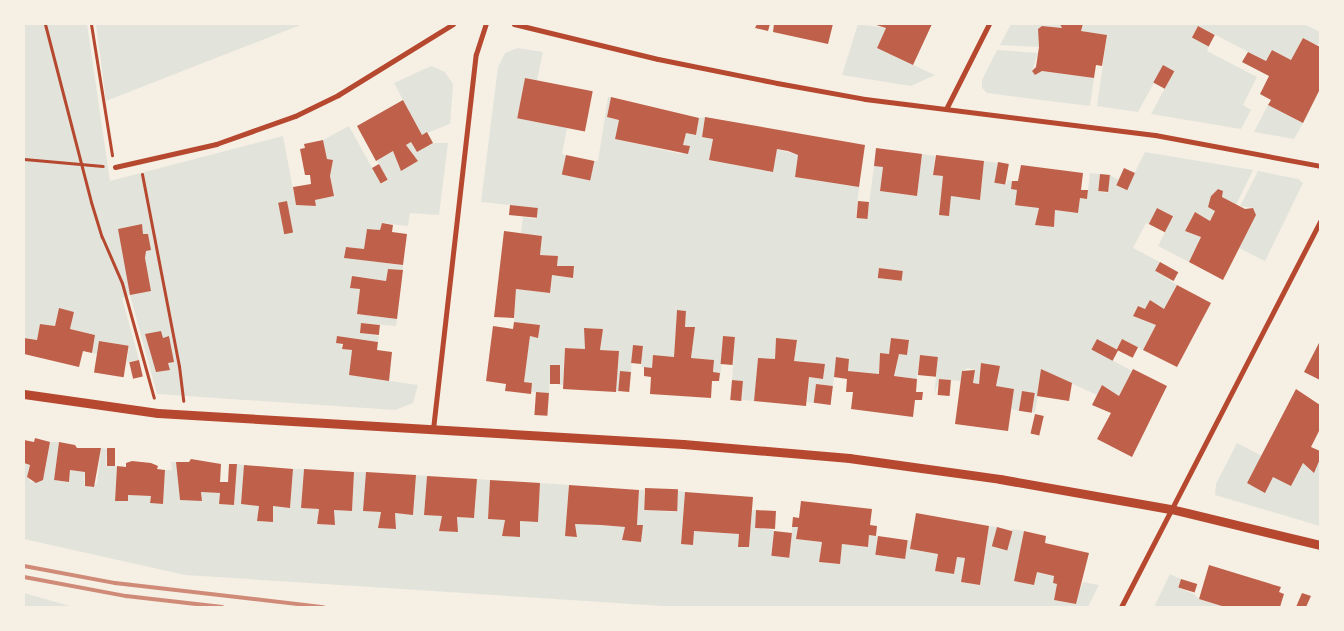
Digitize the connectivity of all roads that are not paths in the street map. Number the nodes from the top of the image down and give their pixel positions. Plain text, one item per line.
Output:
1 (453, 24) edge
2 (486, 24) edge
3 (514, 24) edge
4 (989, 24) edge
5 (946, 108) junction
6 (1320, 166) edge
7 (115, 167) road end
8 (1320, 221) edge
9 (24, 394) edge
10 (433, 430) junction
11 (1171, 510) junction
12 (1320, 545) edge
13 (1121, 607) edge

1 - 7 street
2 - 10 street
3 - 5 street
4 - 5 street
5 - 6 street
8 - 11 street
9 - 10 street
10 - 11 street
11 - 12 street
11 - 13 street

